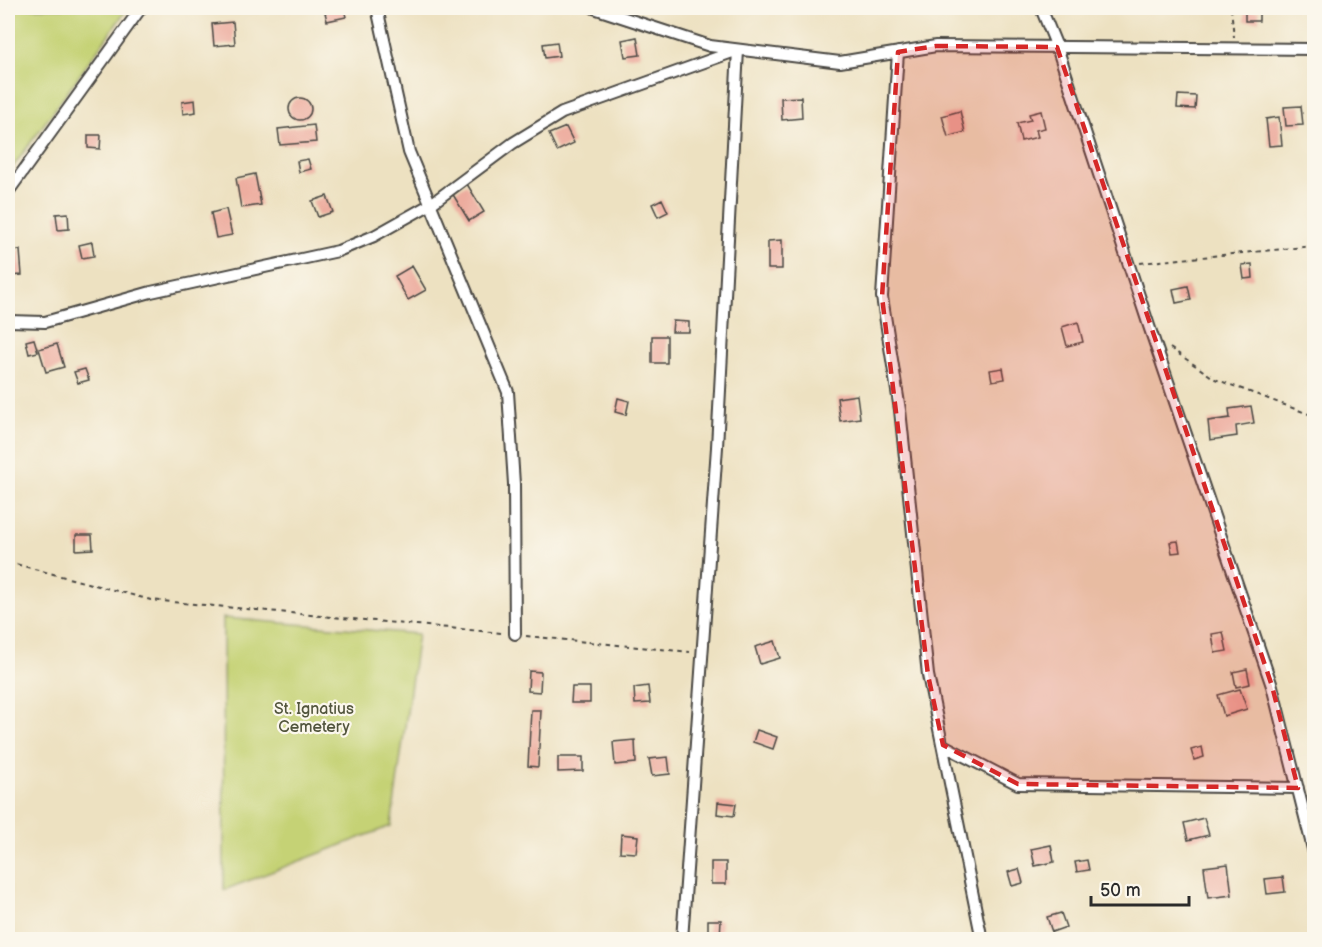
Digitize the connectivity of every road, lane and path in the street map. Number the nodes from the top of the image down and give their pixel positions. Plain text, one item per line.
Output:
1 (141, 8) edge
2 (378, 8) edge
3 (594, 8) edge
4 (1041, 8) edge
5 (1232, 8) edge
6 (1057, 47) junction
7 (1235, 49) junction
8 (1314, 49) edge
9 (738, 50) junction
10 (898, 52) junction
11 (8, 192) edge
12 (431, 204) junction
13 (1314, 246) edge
14 (1128, 264) junction
15 (8, 321) edge
16 (1168, 346) dead end
17 (1314, 416) edge
18 (8, 562) edge
19 (515, 634) junction
20 (702, 653) junction
21 (943, 745) junction
22 (1298, 788) junction
23 (1314, 853) edge
24 (682, 939) edge
25 (982, 939) edge

1 - 11 street
2 - 12 street
3 - 9 street
4 - 6 street
5 - 7 path
6 - 7 street
6 - 10 street
6 - 14 street
7 - 8 street
9 - 10 street
9 - 12 street
9 - 20 street
10 - 21 street
12 - 15 street
12 - 19 street
13 - 14 path
14 - 22 street
16 - 17 path
18 - 19 path
19 - 20 path
20 - 24 street
21 - 22 street
21 - 25 street
22 - 23 street

